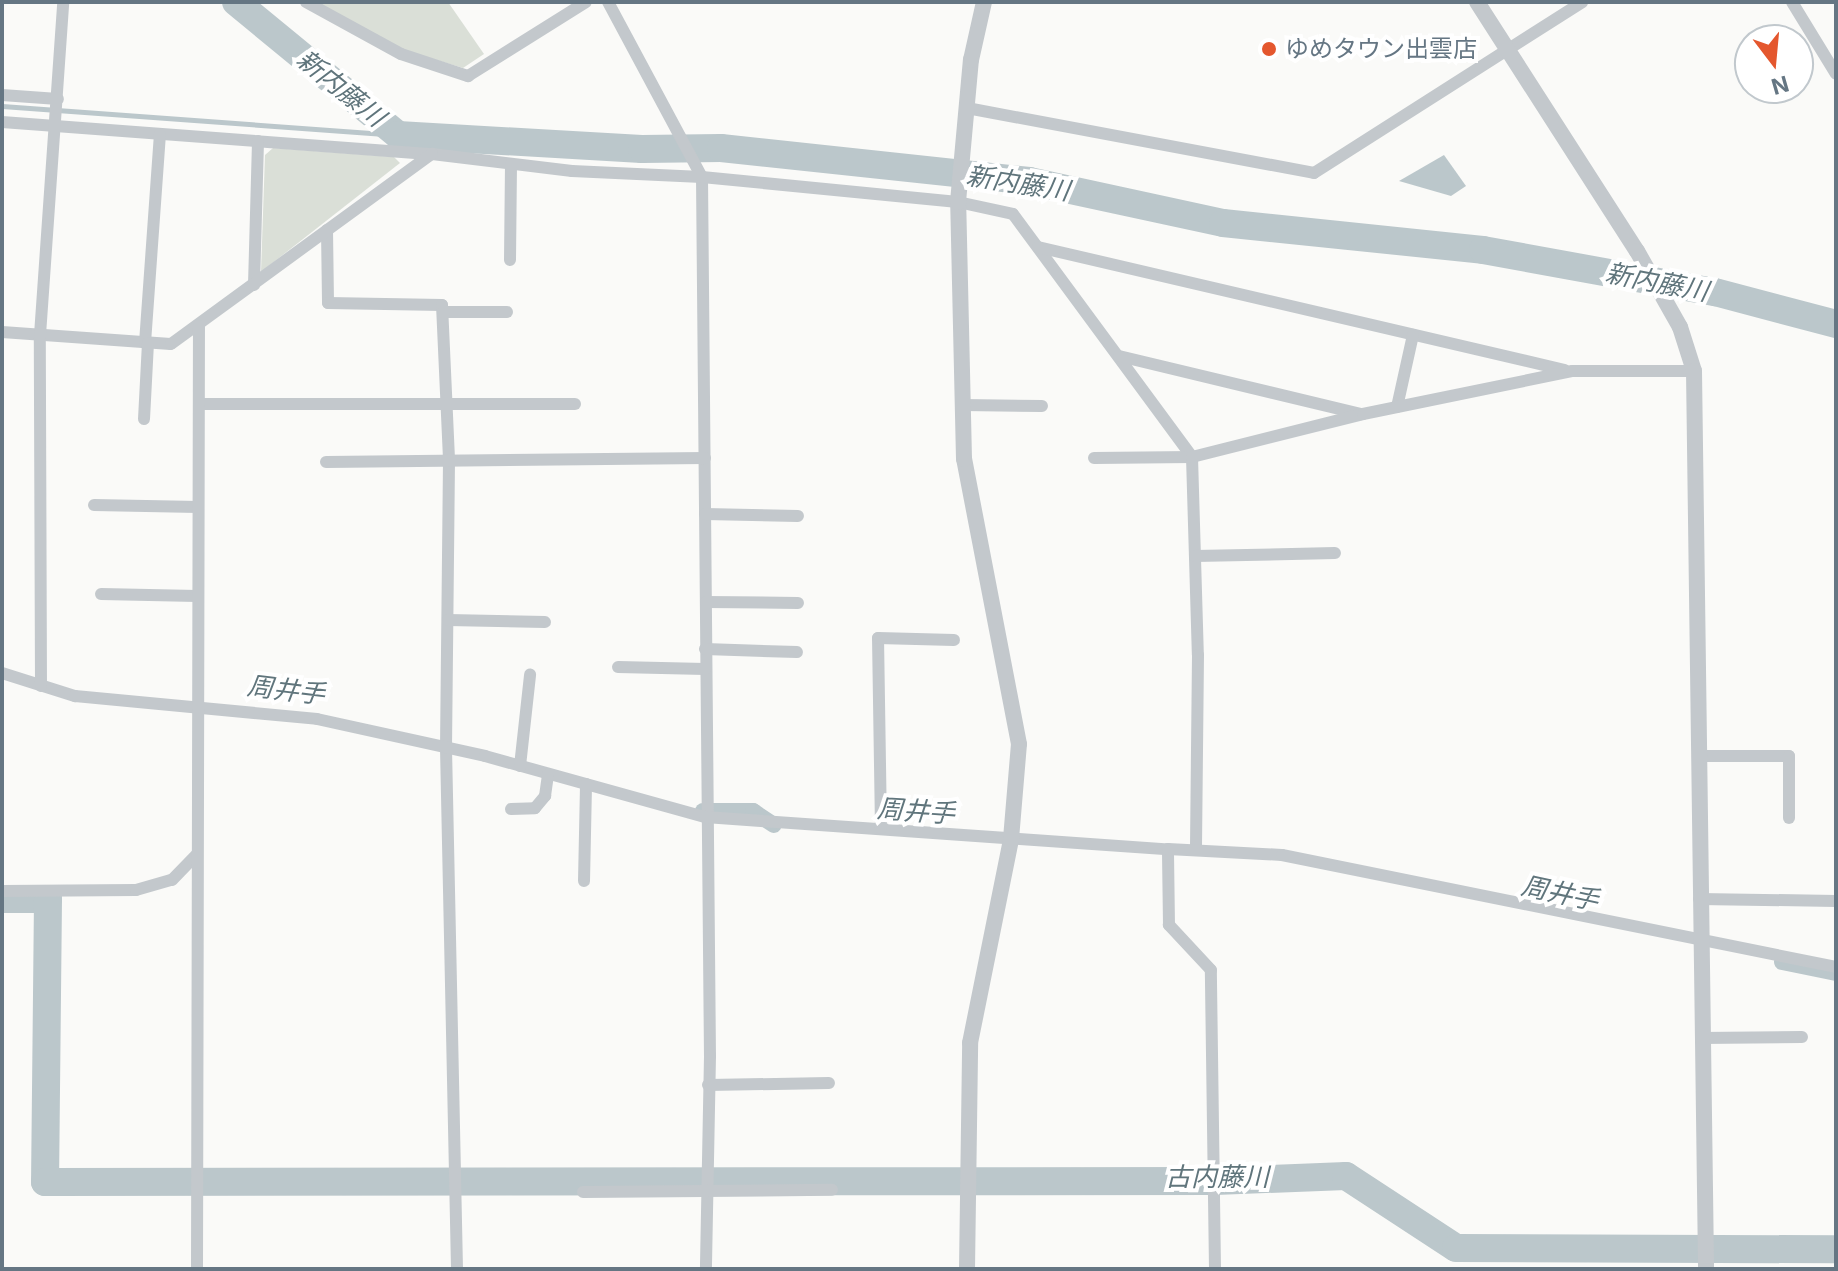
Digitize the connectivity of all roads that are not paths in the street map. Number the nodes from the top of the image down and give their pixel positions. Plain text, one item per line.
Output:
1 (63, 2) edge
2 (306, 2) edge
3 (586, 2) edge
4 (608, 2) edge
5 (984, 2) edge
6 (1477, 2) edge
7 (1582, 2) edge
8 (1792, 2) edge
9 (1507, 51) junction
10 (1836, 74) edge
11 (2, 95) edge
12 (58, 99) junction
13 (967, 108) junction
14 (2, 122) edge
15 (54, 126) junction
16 (160, 135) junction
17 (258, 141) junction
18 (432, 154) junction
19 (511, 164) junction
20 (702, 177) junction
21 (958, 202) junction
22 (327, 230) junction
23 (1038, 247) junction
24 (510, 260) dead end
25 (254, 285) junction
26 (443, 312) junction
27 (507, 312) dead end
28 (199, 326) junction
29 (2, 332) edge
30 (40, 335) junction
31 (1413, 335) junction
32 (146, 343) junction
33 (1119, 356) junction
34 (1572, 371) junction
35 (1694, 371) junction
36 (447, 403) junction
37 (199, 404) junction
38 (575, 404) dead end
39 (963, 405) junction
40 (1042, 406) dead end
41 (1397, 407) junction
42 (1363, 414) junction
43 (144, 419) dead end
44 (1192, 457) junction
45 (705, 458) junction
46 (1094, 458) dead end
47 (449, 461) junction
48 (326, 462) dead end
49 (94, 505) dead end
50 (198, 507) junction
51 (705, 514) junction
52 (798, 516) dead end
53 (1335, 553) dead end
54 (1195, 556) junction
55 (101, 594) dead end
56 (197, 596) junction
57 (706, 602) junction
58 (798, 603) dead end
59 (448, 620) junction
60 (545, 622) dead end
61 (954, 640) dead end
62 (705, 649) junction
63 (797, 652) dead end
64 (618, 667) dead end
65 (705, 669) junction
66 (2, 673) edge
67 (530, 675) dead end
68 (41, 686) junction
69 (197, 709) junction
70 (446, 748) junction
71 (1698, 756) junction
72 (520, 766) junction
73 (548, 774) junction
74 (586, 784) junction
75 (511, 809) dead end
76 (705, 817) junction
77 (1789, 818) dead end
78 (881, 828) junction
79 (1011, 839) junction
80 (1168, 849) junction
81 (1196, 850) junction
82 (196, 855) junction
83 (584, 881) dead end
84 (2, 891) edge
85 (1699, 899) junction
86 (1836, 901) edge
87 (1699, 937) junction
88 (1836, 967) edge
89 (1802, 1037) dead end
90 (1701, 1038) junction
91 (829, 1083) dead end
92 (708, 1085) junction
93 (708, 1189) junction
94 (832, 1190) dead end
95 (583, 1192) dead end
96 (197, 1269) edge
97 (457, 1269) edge
98 (706, 1269) edge
99 (967, 1269) edge
100 (1215, 1269) edge
101 (1706, 1269) edge

1 - 12 street
2 - 3 street
4 - 20 street
5 - 13 street
6 - 9 street
7 - 9 street
8 - 10 street
9 - 13 street
9 - 35 street
11 - 12 street
12 - 15 street
13 - 21 street
14 - 15 street
15 - 16 street
15 - 30 street
16 - 17 street
16 - 32 street
17 - 18 street
17 - 25 street
18 - 19 street
18 - 22 street
19 - 20 street
19 - 24 street
20 - 21 street
20 - 45 street
21 - 23 street
21 - 39 street
22 - 25 street
22 - 26 street
23 - 31 street
23 - 33 street
25 - 28 street
26 - 27 street
26 - 36 street
28 - 32 street
28 - 37 street
29 - 30 street
30 - 32 street
30 - 68 street
31 - 34 street
31 - 41 street
32 - 43 street
33 - 42 street
33 - 44 street
34 - 35 street
34 - 41 street
35 - 71 street
36 - 37 street
36 - 38 street
36 - 47 street
37 - 50 street
39 - 40 street
39 - 79 street
41 - 42 street
42 - 44 street
44 - 46 street
44 - 54 street
45 - 47 street
45 - 51 street
47 - 48 street
47 - 59 street
49 - 50 street
50 - 56 street
51 - 52 street
51 - 57 street
53 - 54 street
54 - 81 street
55 - 56 street
56 - 69 street
57 - 58 street
57 - 62 street
59 - 60 street
59 - 70 street
61 - 78 street
62 - 63 street
62 - 65 street
64 - 65 street
65 - 76 street
66 - 68 street
67 - 72 street
68 - 69 street
69 - 70 street
69 - 82 street
70 - 72 street
70 - 97 street
71 - 77 street
71 - 85 street
72 - 73 street
73 - 74 street
73 - 75 street
74 - 76 street
74 - 83 street
76 - 78 street
76 - 92 street
78 - 79 street
79 - 80 street
79 - 99 street
80 - 81 street
80 - 100 street
81 - 87 street
82 - 84 street
82 - 96 street
85 - 86 street
85 - 87 street
87 - 88 street
87 - 90 street
89 - 90 street
90 - 101 street
91 - 92 street
92 - 93 street
93 - 94 street
93 - 95 street
93 - 98 street

